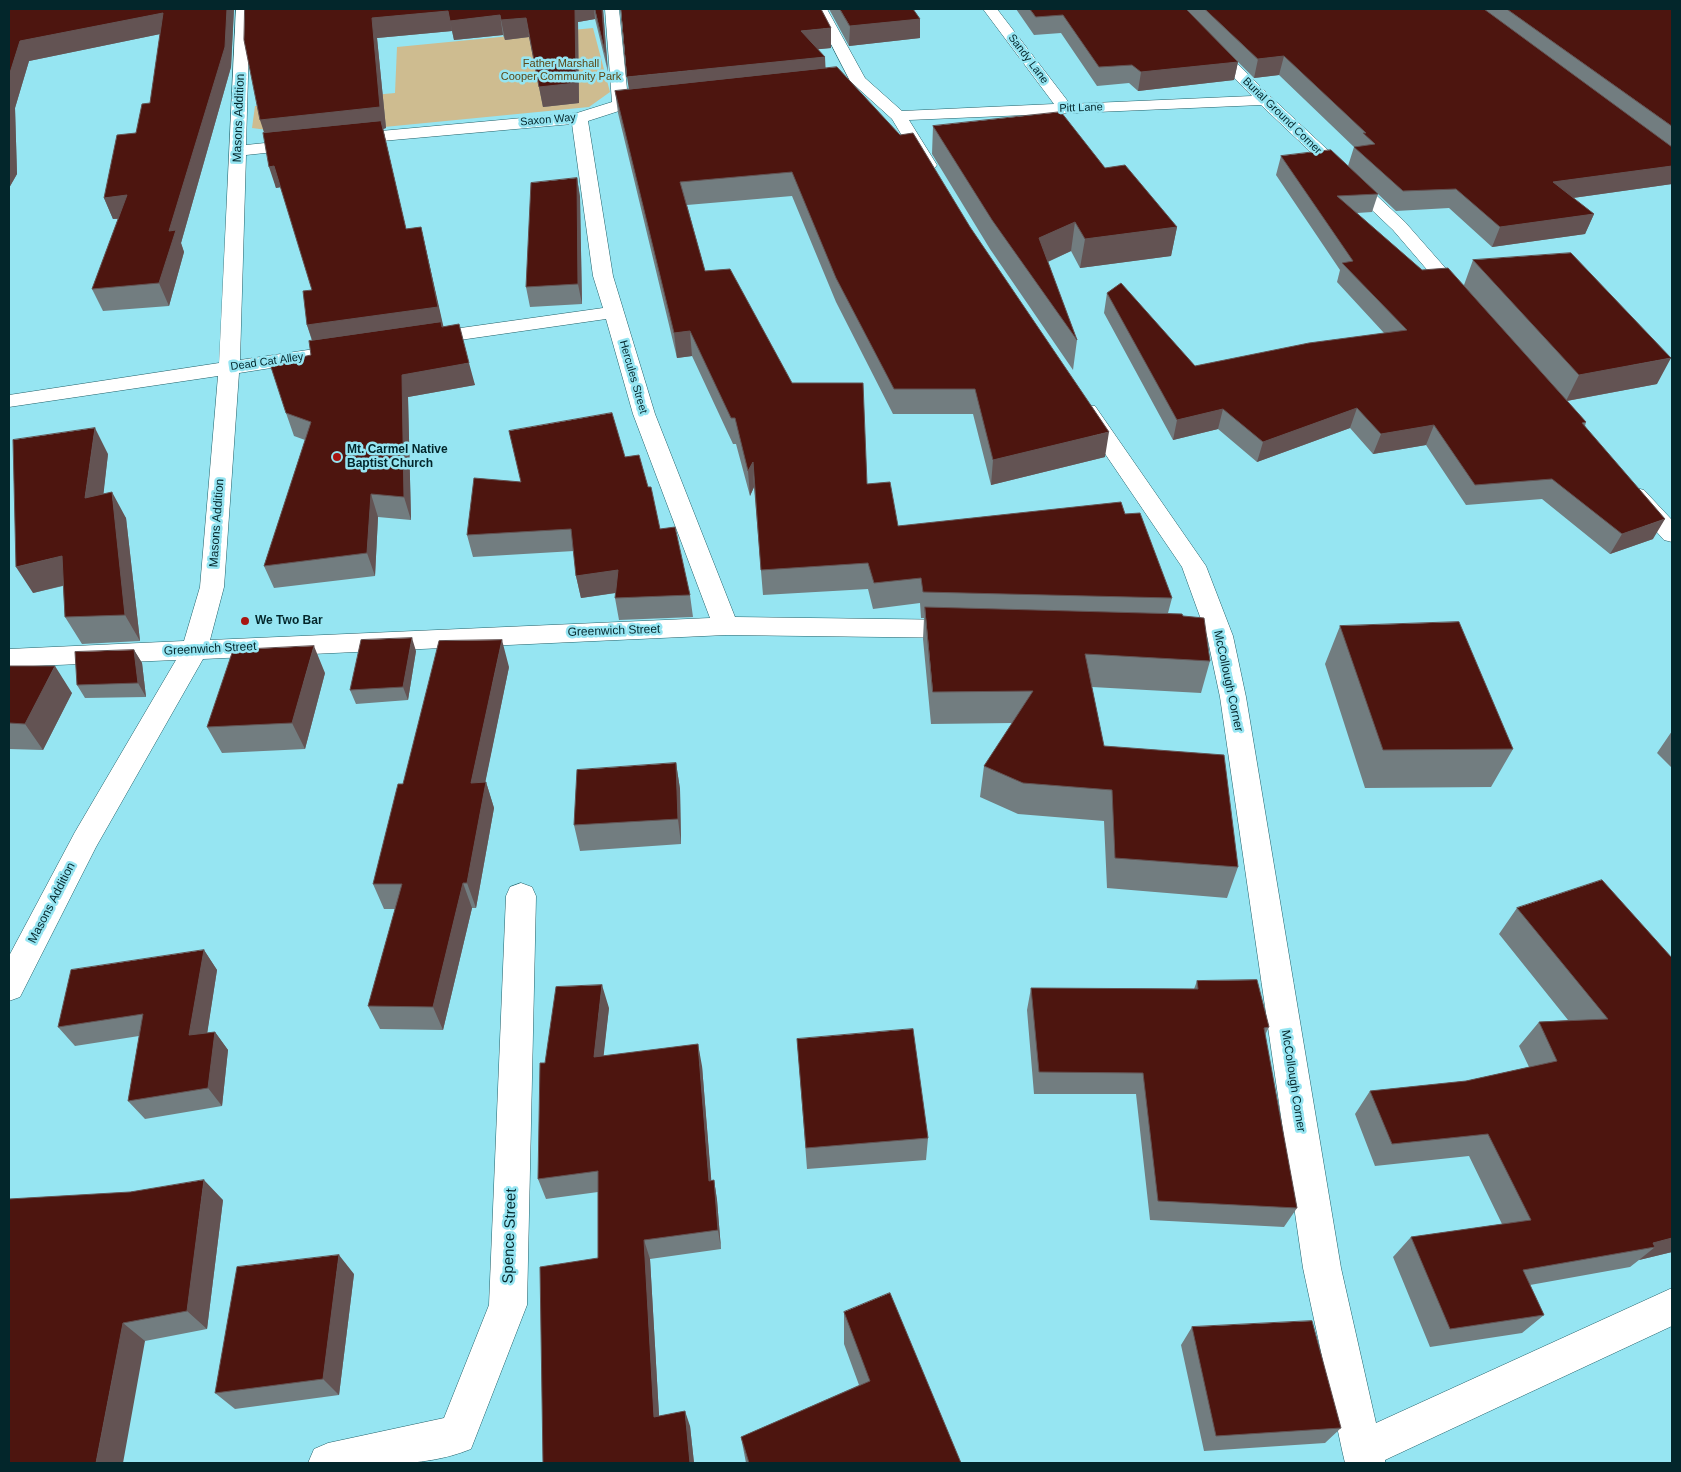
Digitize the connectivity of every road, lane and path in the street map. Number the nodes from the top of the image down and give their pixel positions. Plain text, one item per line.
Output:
1 (243, 9) edge
2 (612, 9) edge
3 (820, 9) edge
4 (990, 9) edge
5 (1174, 9) edge
6 (858, 80) junction
7 (838, 82) edge
8 (666, 100) edge
9 (1265, 100) junction
10 (620, 105) junction
11 (1066, 109) junction
12 (898, 116) junction
13 (579, 118) junction
14 (335, 140) edge
15 (316, 142) edge
16 (237, 151) junction
17 (938, 183) edge
18 (1470, 308) edge
19 (614, 312) junction
20 (404, 342) edge
21 (356, 350) edge
22 (229, 368) junction
23 (1076, 394) edge
24 (9, 401) edge
25 (1626, 483) edge
26 (1672, 534) edge
27 (726, 626) junction
28 (987, 630) edge
29 (1191, 635) edge
30 (1220, 636) junction
31 (195, 649) junction
32 (9, 658) edge
33 (522, 896) dead end
34 (9, 987) edge
35 (1672, 1307) edge
36 (1363, 1457) edge
37 (328, 1463) edge

1 - 16 street, Masons Addition
2 - 10 street
3 - 6 street
4 - 11 street, Sandy Lane
5 - 9 street, Burial Ground Corner
6 - 7 street
6 - 12 street
8 - 10 street, Saxon Way
9 - 11 street, Pitt Lane
9 - 18 street, Burial Ground Corner
10 - 13 street, Saxon Way
11 - 12 street, Pitt Lane
12 - 17 street
13 - 14 street, Saxon Way
13 - 19 street, Hercules Street
15 - 16 street
16 - 22 street, Masons Addition
19 - 20 street
19 - 27 street, Hercules Street
21 - 22 street, Dead Cat Alley
22 - 24 street, Dead Cat Alley
22 - 31 street, Masons Addition
23 - 30 street, McCollough Corner
25 - 26 street
27 - 28 street, Greenwich Street
27 - 31 street, Greenwich Street
29 - 30 street
30 - 36 street, McCollough Corner
31 - 32 street, Greenwich Street
31 - 34 street, Masons Addition
33 - 37 street, Spence Street
35 - 36 street

